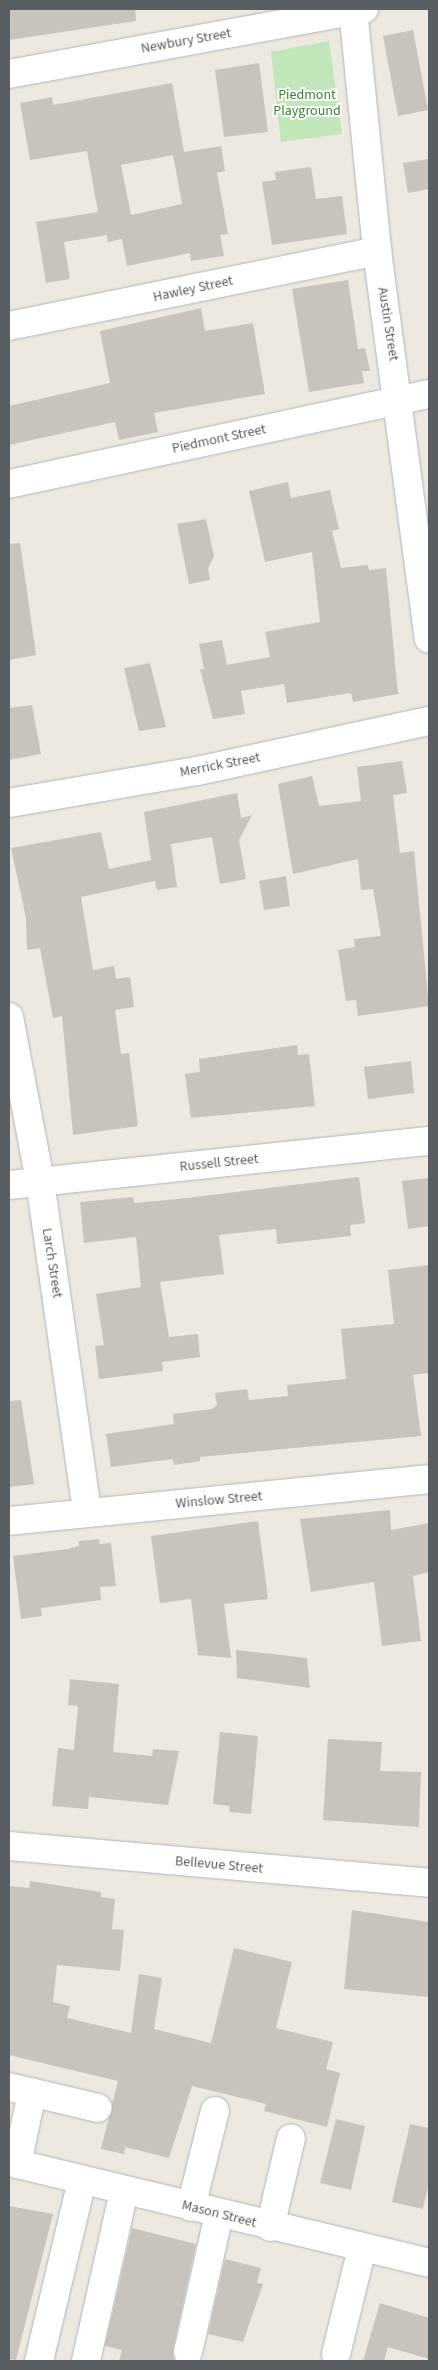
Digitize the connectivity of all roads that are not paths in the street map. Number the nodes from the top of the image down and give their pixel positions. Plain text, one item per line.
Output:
1 (357, 9) edge
2 (9, 74) edge
3 (377, 251) junction
4 (9, 326) edge
5 (429, 394) edge
6 (400, 400) junction
7 (9, 484) edge
8 (429, 639) edge
9 (429, 721) edge
10 (9, 803) edge
11 (9, 1017) edge
12 (429, 1141) edge
13 (40, 1181) junction
14 (9, 1185) edge
15 (429, 1479) edge
16 (87, 1510) junction
17 (9, 1521) edge
18 (9, 1846) edge
19 (429, 1883) edge
20 (20, 2090) edge
21 (98, 2108) dead end
22 (215, 2111) dead end
23 (290, 2138) dead end
24 (13, 2163) edge
25 (82, 2180) junction
26 (124, 2191) junction
27 (191, 2207) junction
28 (219, 2214) junction
29 (270, 2227) junction
30 (362, 2248) junction
31 (429, 2264) edge
32 (188, 2352) dead end
33 (336, 2354) dead end
34 (39, 2361) edge
35 (86, 2361) edge

1 - 2 street, Newbury Street
1 - 3 street, Austin Street
3 - 4 street, Hawley Street
3 - 6 street, Austin Street
5 - 6 street, Piedmont Street
6 - 7 street, Piedmont Street
6 - 8 street, Austin Street
9 - 10 street, Merrick Street
11 - 13 street, Larch Street
12 - 13 street, Russell Street
13 - 14 street, Russell Street
13 - 16 street, Larch Street
15 - 16 street, Winslow Street
16 - 17 street, Winslow Street
18 - 19 street, Bellevue Street
20 - 21 street
20 - 24 street
22 - 27 street
23 - 29 street
24 - 25 street, Mason Street
25 - 26 street, Mason Street
25 - 34 street
26 - 27 street, Mason Street
26 - 35 street
27 - 28 street, Mason Street
28 - 29 street, Mason Street
28 - 32 street
29 - 30 street, Mason Street
30 - 31 street, Mason Street
30 - 33 street

